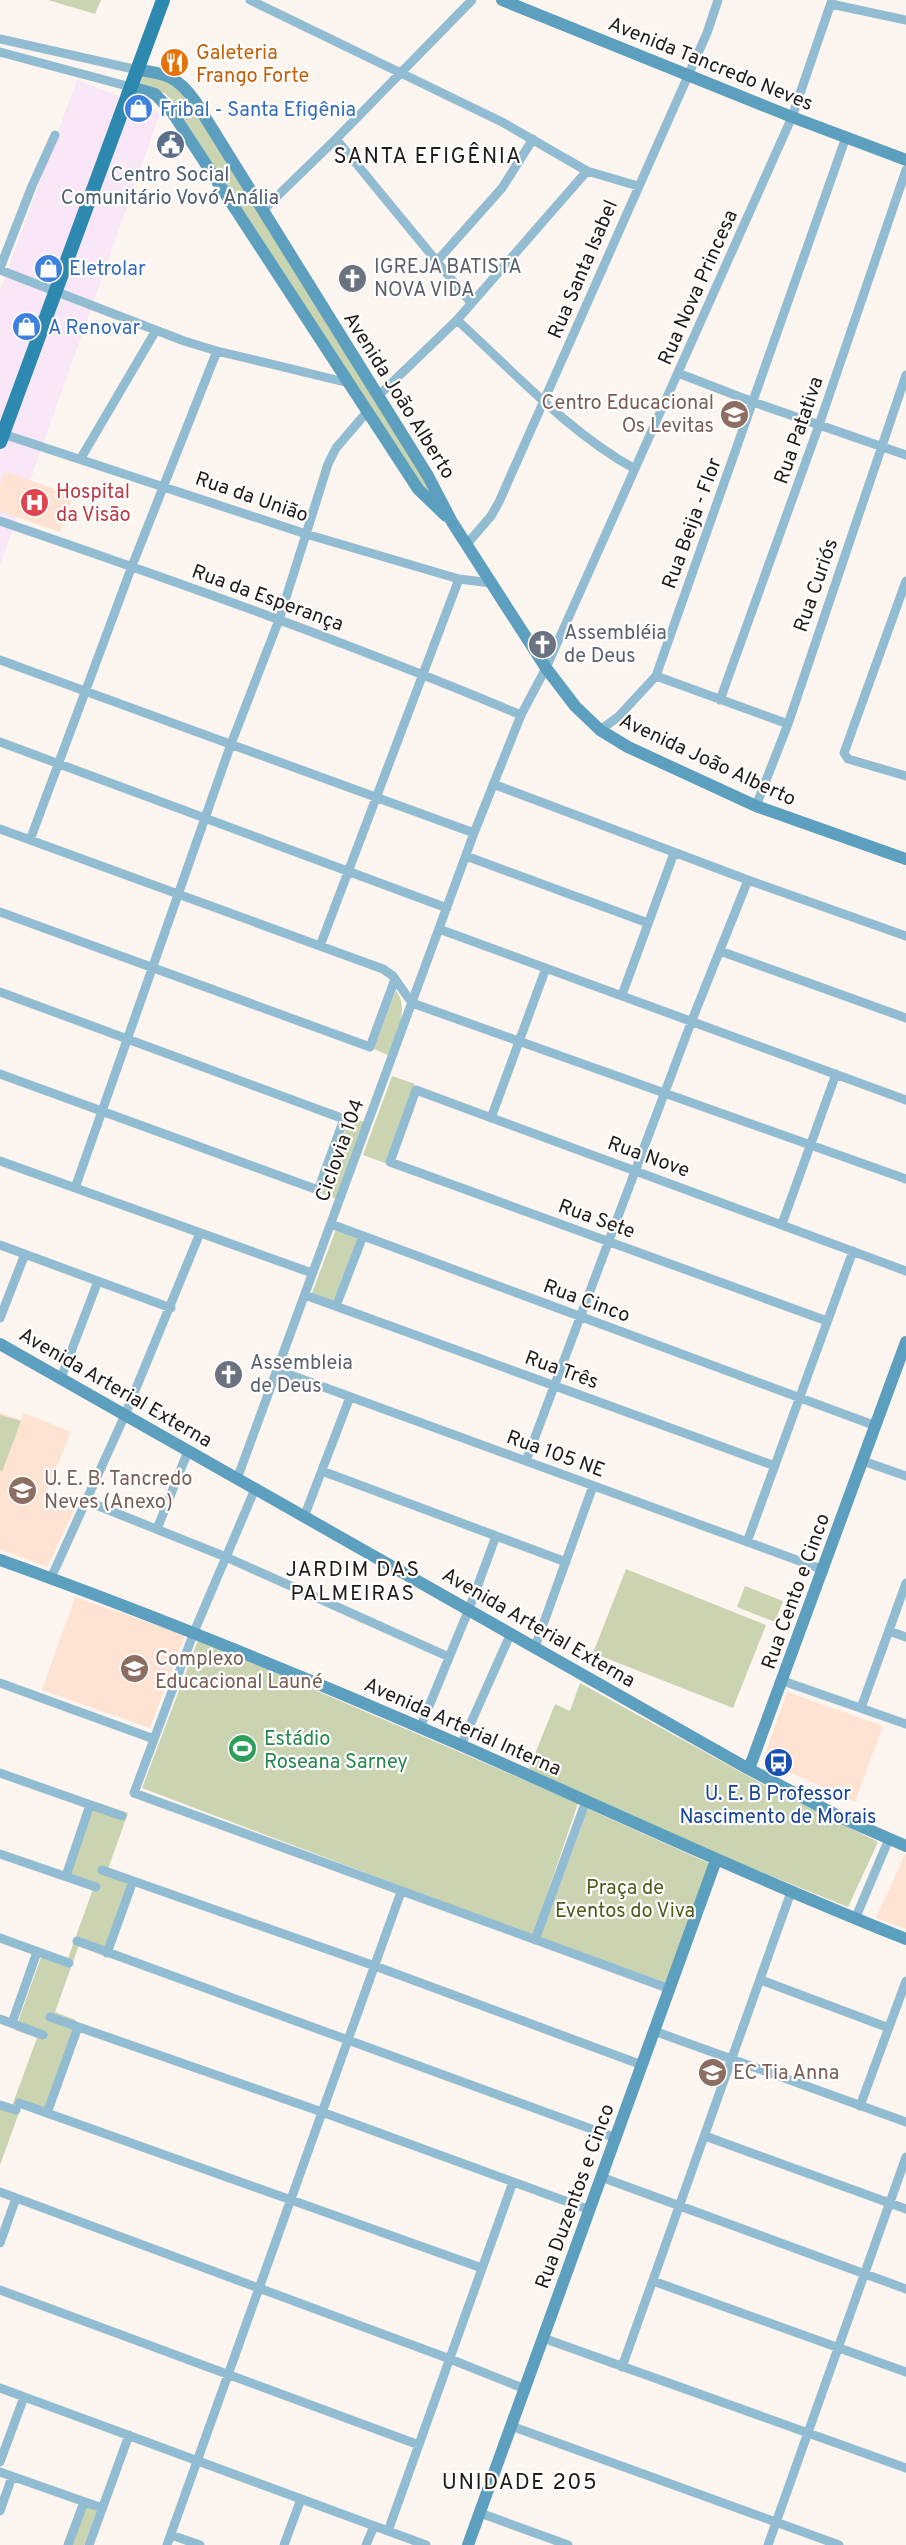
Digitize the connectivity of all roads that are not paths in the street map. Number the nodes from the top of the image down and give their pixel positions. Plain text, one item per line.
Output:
1 (163, 0) edge
2 (250, 0) edge
3 (472, 0) edge
4 (718, 0) edge
5 (509, 1) edge
6 (831, 2) edge
7 (906, 20) edge
8 (0, 39) edge
9 (0, 52) edge
10 (138, 70) junction
11 (402, 72) junction
12 (687, 75) junction
13 (131, 87) junction
14 (792, 117) junction
15 (55, 135) dead end
16 (846, 137) junction
17 (336, 139) junction
18 (533, 139) junction
19 (906, 160) edge
20 (906, 170) edge
21 (587, 171) junction
22 (638, 186) junction
23 (264, 209) junction
24 (438, 260) junction
25 (0, 269) edge
26 (56, 291) junction
27 (471, 303) junction
28 (457, 320) junction
29 (155, 332) junction
30 (217, 351) junction
31 (678, 373) junction
32 (906, 375) edge
33 (349, 383) junction
34 (378, 396) junction
35 (545, 401) junction
36 (753, 402) junction
37 (367, 412) junction
38 (819, 425) junction
39 (2, 438) edge
40 (881, 446) junction
41 (906, 455) edge
42 (81, 458) junction
43 (635, 469) junction
44 (164, 486) junction
45 (0, 521) edge
46 (452, 522) junction
47 (306, 534) junction
48 (466, 544) junction
49 (132, 566) junction
50 (459, 579) junction
51 (906, 581) edge
52 (491, 583) junction
53 (279, 620) junction
54 (0, 660) edge
55 (546, 668) junction
56 (423, 674) junction
57 (656, 676) junction
58 (85, 691) junction
59 (720, 700) junction
60 (521, 716) junction
61 (788, 724) junction
62 (600, 730) junction
63 (0, 742) edge
64 (231, 744) junction
65 (58, 764) junction
66 (906, 776) edge
67 (494, 784) junction
68 (376, 797) junction
69 (756, 806) junction
70 (205, 818) junction
71 (0, 829) edge
72 (474, 833) junction
73 (30, 840) junction
74 (674, 853) junction
75 (466, 856) junction
76 (906, 860) edge
77 (348, 871) junction
78 (748, 880) junction
79 (178, 894) junction
80 (447, 908) junction
81 (0, 912) edge
82 (648, 924) junction
83 (439, 929) junction
84 (906, 936) edge
85 (320, 946) junction
86 (720, 951) junction
87 (152, 968) junction
88 (546, 968) junction
89 (395, 979) junction
90 (0, 992) edge
91 (622, 995) junction
92 (412, 1003) junction
93 (906, 1018) edge
94 (692, 1020) junction
95 (127, 1039) junction
96 (519, 1041) junction
97 (0, 1074) edge
98 (836, 1074) junction
99 (664, 1093) junction
100 (906, 1100) edge
101 (102, 1112) junction
102 (491, 1118) junction
103 (403, 1126) joint
104 (811, 1145) junction
105 (0, 1161) edge
106 (635, 1170) junction
107 (906, 1179) edge
108 (75, 1188) junction
109 (331, 1224) junction
110 (782, 1224) junction
111 (200, 1233) junction
112 (363, 1236) junction
113 (608, 1241) junction
114 (0, 1245) edge
115 (853, 1251) junction
116 (25, 1254) junction
117 (906, 1270) edge
118 (312, 1274) junction
119 (98, 1281) junction
120 (304, 1294) junction
121 (336, 1306) junction
122 (171, 1308) junction
123 (580, 1316) junction
124 (0, 1317) edge
125 (827, 1321) junction
126 (906, 1342) edge
127 (0, 1344) edge
128 (277, 1370) junction
129 (61, 1378) junction
130 (554, 1386) junction
131 (350, 1397) junction
132 (800, 1397) junction
133 (125, 1414) junction
134 (876, 1426) junction
135 (188, 1451) junction
136 (526, 1461) junction
137 (863, 1461) junction
138 (775, 1466) junction
139 (322, 1471) junction
140 (906, 1476) edge
141 (237, 1479) junction
142 (593, 1486) junction
143 (255, 1489) junction
144 (86, 1501) junction
145 (304, 1517) junction
146 (157, 1529) junction
147 (496, 1536) junction
148 (747, 1542) junction
149 (226, 1557) junction
150 (0, 1560) edge
151 (566, 1562) junction
152 (824, 1570) junction
153 (51, 1578) junction
154 (906, 1583) edge
155 (469, 1609) junction
156 (889, 1631) junction
157 (194, 1632) junction
158 (511, 1633) junction
159 (906, 1637) edge
160 (535, 1647) junction
161 (449, 1657) junction
162 (783, 1681) junction
163 (0, 1683) edge
164 (861, 1708) junction
165 (906, 1724) edge
166 (420, 1728) junction
167 (154, 1739) junction
168 (460, 1745) junction
169 (749, 1769) junction
170 (0, 1773) edge
171 (585, 1801) junction
172 (90, 1805) junction
173 (122, 1816) dead end
174 (889, 1839) junction
175 (906, 1846) edge
176 (0, 1854) edge
177 (716, 1860) junction
178 (102, 1870) dead end
179 (66, 1876) junction
180 (133, 1881) junction
181 (96, 1887) dead end
182 (401, 1892) junction
183 (791, 1892) junction
184 (855, 1919) junction
185 (0, 1938) edge
186 (906, 1939) edge
187 (535, 1940) junction
188 (77, 1941) dead end
189 (37, 1952) junction
190 (106, 1953) junction
191 (69, 1963) dead end
192 (375, 1966) junction
193 (761, 1980) junction
194 (906, 1981) edge
195 (670, 1989) junction
196 (50, 2017) dead end
197 (0, 2019) edge
198 (12, 2023) junction
199 (78, 2027) junction
200 (888, 2028) junction
201 (654, 2031) junction
202 (43, 2035) dead end
203 (348, 2041) junction
204 (733, 2060) junction
205 (642, 2065) junction
206 (0, 2105) edge
207 (860, 2106) junction
208 (322, 2112) junction
209 (47, 2113) junction
210 (906, 2122) edge
211 (705, 2136) junction
212 (616, 2138) junction
213 (905, 2161) edge
214 (602, 2177) junction
215 (513, 2182) junction
216 (0, 2192) edge
217 (16, 2198) junction
218 (291, 2200) junction
219 (890, 2203) junction
220 (680, 2206) junction
221 (906, 2209) edge
222 (590, 2210) junction
223 (0, 2243) edge
224 (482, 2268) junction
225 (864, 2274) junction
226 (653, 2281) junction
227 (260, 2288) junction
228 (906, 2289) edge
229 (0, 2290) edge
230 (543, 2338) junction
231 (838, 2348) junction
232 (450, 2359) junction
233 (622, 2367) junction
234 (906, 2372) edge
235 (229, 2373) junction
236 (0, 2388) edge
237 (525, 2389) junction
238 (24, 2397) junction
239 (511, 2426) junction
240 (807, 2433) junction
241 (129, 2435) junction
242 (419, 2445) junction
243 (198, 2461) junction
244 (0, 2462) edge
245 (906, 2468) edge
246 (0, 2472) edge
247 (12, 2476) junction
248 (301, 2499) junction
249 (84, 2502) junction
250 (102, 2508) junction
251 (0, 2511) edge
252 (480, 2513) junction
253 (776, 2522) junction
254 (374, 2526) junction
255 (388, 2531) junction
256 (171, 2535) junction
257 (187, 2543) edge
258 (68, 2545) edge
259 (89, 2545) edge
260 (167, 2545) edge
261 (200, 2545) edge
262 (284, 2545) edge
263 (366, 2545) edge
264 (426, 2545) edge
265 (468, 2545) edge
266 (568, 2545) edge
267 (768, 2545) edge
268 (839, 2545) edge

1 - 10 main road
2 - 11 street
3 - 11 street
4 - 12 street, Rua Santa Isabel
5 - 12 street, Avenida Tancredo Neves
6 - 7 street
6 - 14 street, Rua Nova Princesa
8 - 10 street, Avenida João Alberto
9 - 13 street, Avenida João Alberto
10 - 13 main road
10 - 23 street, Avenida João Alberto
11 - 17 street
11 - 18 street
12 - 14 street, Avenida Tancredo Neves
12 - 22 street, Rua Santa Isabel
13 - 26 main road
13 - 33 street, Avenida João Alberto
14 - 16 street, Avenida Tancredo Neves
14 - 31 street, Rua Nova Princesa
15 - 25 street
16 - 19 street, Avenida Tancredo Neves
16 - 36 street, Rua Beija - Flor
17 - 23 street
17 - 24 street
18 - 21 street
18 - 24 street
20 - 38 street, Rua Patativa
21 - 22 street
21 - 27 street
22 - 35 street, Rua Santa Isabel
23 - 34 street, Avenida João Alberto
24 - 27 street
25 - 26 street
26 - 29 street
26 - 39 main road
27 - 28 street
28 - 34 street
28 - 35 street
29 - 30 street
29 - 42 street
30 - 33 street
30 - 44 street
31 - 36 street
31 - 43 street, Rua Nova Princesa
32 - 40 street, Rua Curiós
33 - 37 street, Avenida João Alberto
34 - 46 street, Avenida João Alberto
35 - 43 street
35 - 48 street, Rua Santa Isabel
36 - 38 street
36 - 57 street, Rua Beija - Flor
37 - 46 street, Avenida João Alberto
37 - 47 street
38 - 40 street
38 - 59 street, Rua Patativa
39 - 42 street, Rua da União
40 - 41 street
40 - 61 street, Rua Curiós
42 - 44 street, Rua da União
43 - 55 street, Rua Nova Princesa
44 - 47 street, Rua da União
44 - 49 street
45 - 49 street, Rua da Esperança
46 - 48 street, Avenida João Alberto
47 - 50 street, Rua da União
47 - 53 street
48 - 52 street, Avenida João Alberto
49 - 53 street, Rua da Esperança
49 - 58 street
50 - 52 street, Rua da União
50 - 56 street
51 - 66 street
52 - 55 street, Avenida João Alberto
53 - 56 street, Rua da Esperança
53 - 64 street
54 - 58 street
55 - 60 street, Rua Nova Princesa
55 - 62 street, Avenida João Alberto
56 - 60 street, Rua da Esperança
56 - 68 street
57 - 59 street
57 - 62 street, Rua Beija - Flor
58 - 64 street
58 - 65 street
59 - 61 street
60 - 67 street, Rua Nova Princesa
61 - 69 street, Rua Curiós
62 - 69 street, Avenida João Alberto
63 - 65 street
64 - 68 street
64 - 70 street
65 - 70 street
65 - 73 street
67 - 72 street, Rua Nova Princesa
67 - 74 street
68 - 72 street
68 - 77 street
69 - 76 street, Avenida João Alberto
70 - 77 street
70 - 79 street
71 - 73 street
72 - 75 street, Ciclovia 104
73 - 79 street
74 - 78 street
74 - 82 street
75 - 80 street, Ciclovia 104
75 - 82 street
77 - 80 street
77 - 85 street
78 - 84 street
78 - 86 street
79 - 85 street
79 - 87 street
80 - 83 street, Ciclovia 104
81 - 87 street
82 - 91 street
83 - 88 street
83 - 92 street, Ciclovia 104
85 - 89 street
86 - 93 street
86 - 94 street
87 - 89 street
87 - 95 street
88 - 91 street
88 - 96 street
89 - 92 street
90 - 95 street
91 - 94 street
92 - 96 street
92 - 109 street, Ciclovia 104
94 - 98 street
94 - 99 street
95 - 101 street
95 - 101 street
96 - 99 street
96 - 102 street
97 - 101 street
98 - 100 street
98 - 104 street
99 - 104 street
99 - 106 street
101 - 108 street
102 - 103 street, Rua Nove
102 - 106 street, Rua Nove
103 - 113 street, Rua Sete
104 - 107 street
104 - 110 street
105 - 108 street
106 - 110 street, Rua Nove
106 - 113 street
108 - 111 street
109 - 112 street, Rua Cinco
109 - 118 street, Ciclovia 104
110 - 115 street, Rua Nove
111 - 118 street
111 - 122 street
112 - 121 street
112 - 123 street, Rua Cinco
113 - 123 street
113 - 125 street, Rua Sete
114 - 116 street
115 - 117 street, Rua Nove
115 - 125 street
116 - 119 street
116 - 124 street
118 - 120 street, Ciclovia 104
119 - 122 street
119 - 129 street
120 - 121 street, Rua Três
120 - 128 street, Ciclovia 104
121 - 130 street, Rua Três
122 - 133 street
123 - 130 street
123 - 132 street, Rua Cinco
125 - 132 street
126 - 134 street, Rua Cento e Cinco
127 - 129 street, Avenida Arterial Externa
128 - 131 street, Rua 105 NE
128 - 141 street, Ciclovia 104
129 - 133 street, Avenida Arterial Externa
130 - 136 street
130 - 138 street, Rua Três
131 - 136 street, Rua 105 NE
131 - 139 street
132 - 134 street
132 - 138 street
133 - 135 street, Avenida Arterial Externa
133 - 144 street
134 - 137 street, Rua Cento e Cinco
135 - 141 street, Avenida Arterial Externa
135 - 146 street
136 - 142 street, Rua 105 NE
137 - 140 street
137 - 152 street, Rua Cento e Cinco
138 - 148 street
139 - 145 street
139 - 147 street
141 - 143 street, Avenida Arterial Externa
142 - 148 street, Rua 105 NE
142 - 151 street
143 - 145 street, Avenida Arterial Externa
143 - 149 street
144 - 146 street
144 - 153 street
145 - 155 street, Avenida Arterial Externa
146 - 149 street
147 - 151 street
147 - 155 street
148 - 152 street, Rua 105 NE
149 - 157 street
149 - 161 street
150 - 153 street, Avenida Arterial Interna
151 - 160 street
152 - 162 street, Rua Cento e Cinco
153 - 157 street, Avenida Arterial Interna
154 - 156 street
155 - 158 street, Avenida Arterial Externa
155 - 161 street
156 - 159 street
156 - 164 street
157 - 166 street, Avenida Arterial Interna
157 - 167 street
158 - 160 street, Avenida Arterial Externa
158 - 168 street
160 - 169 street, Avenida Arterial Externa
161 - 166 street
162 - 164 street
162 - 169 street, Rua Cento e Cinco
163 - 167 street
164 - 165 street
166 - 168 street, Avenida Arterial Interna
167 - 182 street
168 - 171 street, Avenida Arterial Interna
169 - 174 street, Avenida Arterial Externa
170 - 172 street
171 - 177 street, Avenida Arterial Interna
171 - 187 street
172 - 173 street
172 - 179 street
174 - 175 street, Avenida Arterial Externa
174 - 184 street
176 - 179 street
177 - 183 street, Avenida Arterial Interna
177 - 195 street, Rua Duzentos e Cinco
178 - 180 street
179 - 181 street
180 - 190 street
180 - 192 street
182 - 187 street
182 - 192 street
183 - 184 street, Avenida Arterial Interna
183 - 193 street
184 - 186 street, Avenida Arterial Interna
185 - 189 street
187 - 195 street
188 - 190 street
189 - 191 street
189 - 198 street
190 - 203 street
192 - 203 street
192 - 205 street
193 - 200 street
193 - 204 street
194 - 200 street
195 - 201 street, Rua Duzentos e Cinco
196 - 199 street
197 - 198 street
198 - 202 street
199 - 208 street
199 - 209 street
200 - 207 street
201 - 204 street
201 - 205 street, Rua Duzentos e Cinco
203 - 208 street
203 - 212 street
204 - 207 street
204 - 211 street
205 - 212 street, Rua Duzentos e Cinco
206 - 209 street
207 - 210 street
208 - 215 street
208 - 218 street
209 - 218 street
211 - 219 street
211 - 220 street
212 - 214 street, Rua Duzentos e Cinco
213 - 219 street
214 - 220 street
214 - 222 street, Rua Duzentos e Cinco
215 - 222 street
215 - 224 street
216 - 217 street
217 - 223 street
217 - 227 street
218 - 224 street
218 - 227 street
219 - 221 street
219 - 225 street
220 - 225 street
220 - 226 street
222 - 230 street, Rua Duzentos e Cinco
224 - 232 street
225 - 228 street
225 - 231 street
226 - 231 street
226 - 233 street
227 - 232 street
227 - 235 street
229 - 235 street
230 - 233 street
230 - 237 street, Rua Duzentos e Cinco
231 - 234 street
231 - 240 street
232 - 237 street
232 - 242 street
233 - 240 street
235 - 242 street
235 - 243 street
236 - 238 street
237 - 239 street, Rua Duzentos e Cinco
238 - 241 street
238 - 244 street
239 - 252 street, Rua Duzentos e Cinco
239 - 253 street
240 - 245 street
240 - 253 street
241 - 243 street
241 - 250 street
242 - 255 street
243 - 248 street
243 - 256 street
246 - 247 street
247 - 249 street
247 - 251 street
248 - 254 street
248 - 262 street
249 - 250 street
249 - 258 street
250 - 259 street
252 - 265 street, Rua Duzentos e Cinco
252 - 266 street
253 - 267 street
253 - 268 street
254 - 255 street
254 - 263 street
255 - 264 street
256 - 257 street
256 - 260 street
257 - 261 street

